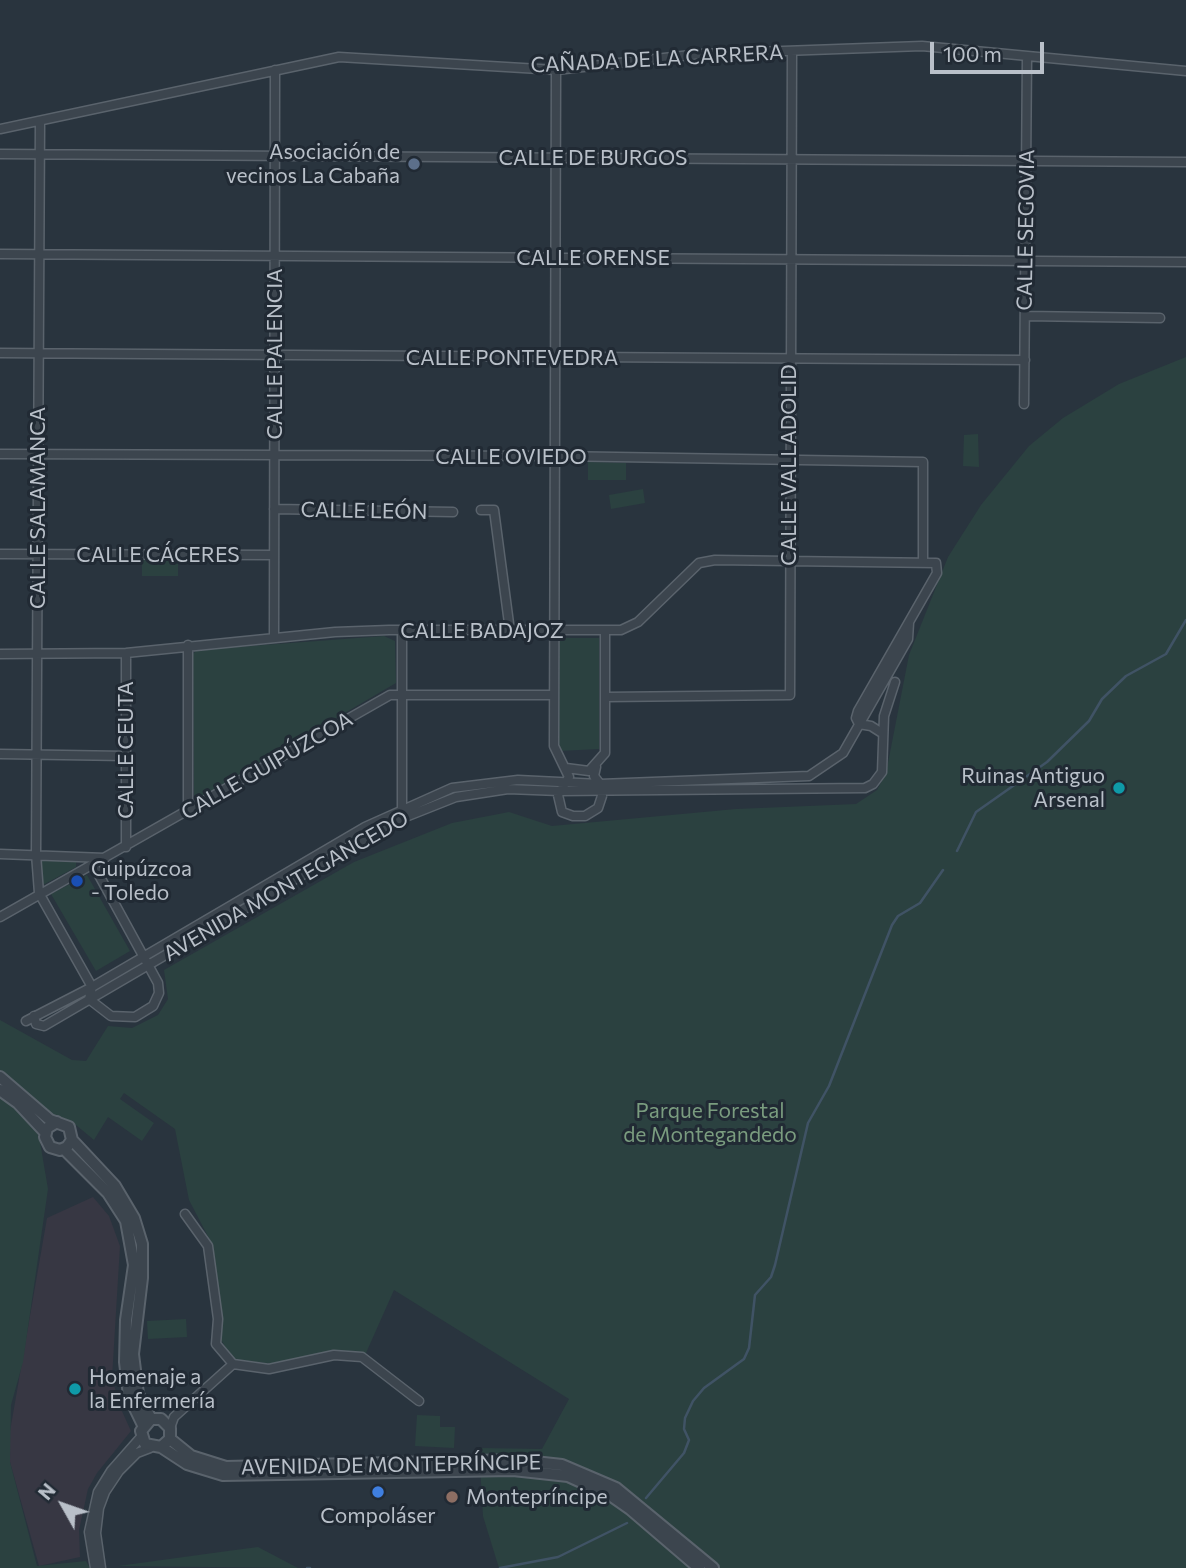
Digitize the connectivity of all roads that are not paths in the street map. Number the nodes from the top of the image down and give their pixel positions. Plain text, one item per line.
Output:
1 (792, 51) junction
2 (1027, 57) junction
3 (275, 70) junction
4 (556, 70) junction
5 (1186, 71) edge
6 (40, 122) junction
7 (0, 129) edge
8 (0, 154) edge
9 (40, 155) junction
10 (277, 156) junction
11 (555, 158) junction
12 (792, 158) junction
13 (1027, 160) junction
14 (1186, 162) edge
15 (0, 254) edge
16 (39, 254) junction
17 (275, 256) junction
18 (555, 258) junction
19 (791, 259) junction
20 (1026, 261) junction
21 (1186, 262) edge
22 (1025, 316) junction
23 (1160, 318) dead end
24 (0, 353) edge
25 (38, 353) junction
26 (274, 356) junction
27 (555, 358) junction
28 (789, 359) junction
29 (1025, 360) junction
30 (1024, 404) dead end
31 (0, 454) edge
32 (38, 455) junction
33 (274, 456) junction
34 (555, 456) junction
35 (790, 459) junction
36 (274, 509) junction
37 (481, 510) dead end
38 (453, 512) dead end
39 (0, 554) edge
40 (38, 555) junction
41 (274, 555) junction
42 (789, 561) junction
43 (923, 561) junction
44 (938, 565) joint
45 (402, 630) junction
46 (510, 631) junction
47 (554, 631) junction
48 (605, 631) junction
49 (274, 638) junction
50 (188, 645) junction
51 (126, 653) junction
52 (0, 654) edge
53 (37, 655) junction
54 (895, 681) dead end
55 (402, 695) junction
56 (554, 695) junction
57 (606, 697) junction
58 (859, 724) junction
59 (882, 733) junction
60 (0, 754) edge
61 (37, 754) junction
62 (126, 756) junction
63 (596, 767) junction
64 (566, 768) junction
65 (818, 771) junction
66 (565, 783) junction
67 (601, 787) junction
68 (817, 789) junction
69 (559, 791) junction
70 (402, 809) junction
71 (188, 812) junction
72 (126, 847) junction
73 (0, 853) edge
74 (36, 854) junction
75 (75, 856) junction
76 (108, 858) junction
77 (94, 866) junction
78 (79, 873) junction
79 (39, 893) junction
80 (0, 918) edge
81 (147, 960) junction
82 (92, 987) junction
83 (89, 999) junction
84 (0, 1077) edge
85 (0, 1090) edge
86 (57, 1122) junction
87 (45, 1132) junction
88 (68, 1144) junction
89 (185, 1214) dead end
90 (233, 1364) junction
91 (419, 1401) dead end
92 (147, 1422) junction
93 (170, 1426) junction
94 (141, 1437) junction
95 (156, 1448) junction
96 (95, 1568) edge
97 (101, 1568) edge
98 (699, 1568) edge
99 (713, 1568) edge

1 - 2 street, CAÑADA DE LA CARRERA
1 - 4 street, CAÑADA DE LA CARRERA
1 - 12 street, CALLE VALLADOLID
2 - 5 street, CAÑADA DE LA CARRERA
2 - 13 street, CALLE SEGOVIA
3 - 4 street, CAÑADA DE LA CARRERA
3 - 6 street, CAÑADA DE LA CARRERA
3 - 10 street, CALLE PALENCIA
4 - 11 street
6 - 7 street, CAÑADA DE LA CARRERA
6 - 9 street, CALLE SALAMANCA
8 - 9 street, CALLE DE BURGOS
9 - 10 street, CALLE DE BURGOS
9 - 16 street, CALLE SALAMANCA
10 - 11 street, CALLE DE BURGOS
10 - 17 street, CALLE PALENCIA
11 - 12 street, CALLE DE BURGOS
11 - 18 street
12 - 13 street, CALLE DE BURGOS
12 - 19 street, CALLE VALLADOLID
13 - 14 street, CALLE DE BURGOS
13 - 20 street, CALLE SEGOVIA
15 - 16 street, CALLE ORENSE
16 - 17 street, CALLE ORENSE
16 - 25 street, CALLE SALAMANCA
17 - 18 street, CALLE ORENSE
17 - 26 street, CALLE PALENCIA
18 - 19 street, CALLE ORENSE
18 - 27 street
19 - 20 street, CALLE ORENSE
19 - 28 street, CALLE VALLADOLID
20 - 21 street, CALLE ORENSE
20 - 22 street, CALLE SEGOVIA
22 - 23 street
22 - 29 street, CALLE SEGOVIA
24 - 25 street, CALLE PONTEVEDRA
25 - 26 street, CALLE PONTEVEDRA
25 - 32 street, CALLE SALAMANCA
26 - 27 street, CALLE PONTEVEDRA
26 - 33 street, CALLE PALENCIA
27 - 28 street, CALLE PONTEVEDRA
27 - 34 street
28 - 29 street, CALLE PONTEVEDRA
28 - 35 street, CALLE VALLADOLID
29 - 30 street, CALLE SEGOVIA
31 - 32 street, CALLE OVIEDO
32 - 33 street, CALLE OVIEDO
32 - 40 street, CALLE SALAMANCA
33 - 34 street, CALLE OVIEDO
33 - 36 street, CALLE PALENCIA
34 - 35 street, CALLE OVIEDO
34 - 47 street
35 - 42 street, CALLE VALLADOLID
35 - 43 street, CALLE OVIEDO
36 - 38 street, CALLE LEÓN
36 - 41 street, CALLE PALENCIA
37 - 46 street
39 - 40 street, CALLE CÁCERES
40 - 41 street, CALLE CÁCERES
40 - 53 street, CALLE SALAMANCA
41 - 49 street, CALLE PALENCIA
42 - 43 street, CALLE BADAJOZ
42 - 48 street, CALLE BADAJOZ
42 - 57 street, CALLE VALLADOLID
43 - 44 street, CALLE BADAJOZ
44 - 58 street, AVENIDA MONTEGANCEDO
45 - 46 street, CALLE BADAJOZ
45 - 49 street, CALLE BADAJOZ
45 - 55 street
46 - 47 street, CALLE BADAJOZ
47 - 48 street, CALLE BADAJOZ
47 - 56 street
48 - 57 street
49 - 50 street, CALLE BADAJOZ
50 - 51 street, CALLE BADAJOZ
50 - 71 street
51 - 53 street, CALLE BADAJOZ
51 - 62 street, CALLE CEUTA
52 - 53 street, CALLE BADAJOZ
53 - 61 street, CALLE SALAMANCA
54 - 59 street, AVENIDA MONTEGANCEDO
55 - 56 street, CALLE GUIPÚZCOA
55 - 70 street
55 - 71 street, CALLE GUIPÚZCOA
56 - 64 street
57 - 63 street
58 - 59 street
58 - 65 street, AVENIDA MONTEGANCEDO
59 - 68 street, AVENIDA MONTEGANCEDO
60 - 61 street
61 - 62 street
61 - 74 street, CALLE SALAMANCA
62 - 72 street, CALLE CEUTA
63 - 64 street
63 - 67 street
64 - 66 street
65 - 67 street, AVENIDA MONTEGANCEDO
65 - 68 street
66 - 67 street, AVENIDA MONTEGANCEDO
66 - 69 street
66 - 70 street, AVENIDA MONTEGANCEDO
67 - 68 street, AVENIDA MONTEGANCEDO
67 - 69 street, AVENIDA MONTEGANCEDO
67 - 69 street
69 - 81 street, AVENIDA MONTEGANCEDO
70 - 81 street, AVENIDA MONTEGANCEDO
71 - 72 street, CALLE GUIPÚZCOA
72 - 76 street, CALLE GUIPÚZCOA
73 - 74 street
74 - 75 street
74 - 79 street, CALLE SALAMANCA
75 - 76 street
75 - 78 street
76 - 77 street, CALLE GUIPÚZCOA
77 - 78 street, CALLE GUIPÚZCOA
77 - 81 street
78 - 79 street, CALLE GUIPÚZCOA
79 - 80 street, CALLE GUIPÚZCOA
79 - 82 street
81 - 82 street, AVENIDA MONTEGANCEDO
81 - 83 street, AVENIDA MONTEGANCEDO
81 - 83 street
82 - 83 street
82 - 83 street, AVENIDA MONTEGANCEDO
84 - 86 street
85 - 87 street
86 - 87 street
86 - 88 street
87 - 88 street
88 - 92 street
89 - 90 street
90 - 91 street
90 - 93 street
92 - 93 street, AVENIDA DE MONTEPRÍNCIPE
92 - 94 street
93 - 95 street
93 - 99 street, AVENIDA DE MONTEPRÍNCIPE
94 - 95 street, AVENIDA DE MONTEPRÍNCIPE
94 - 96 street
95 - 97 street
95 - 98 street, AVENIDA DE MONTEPRÍNCIPE

